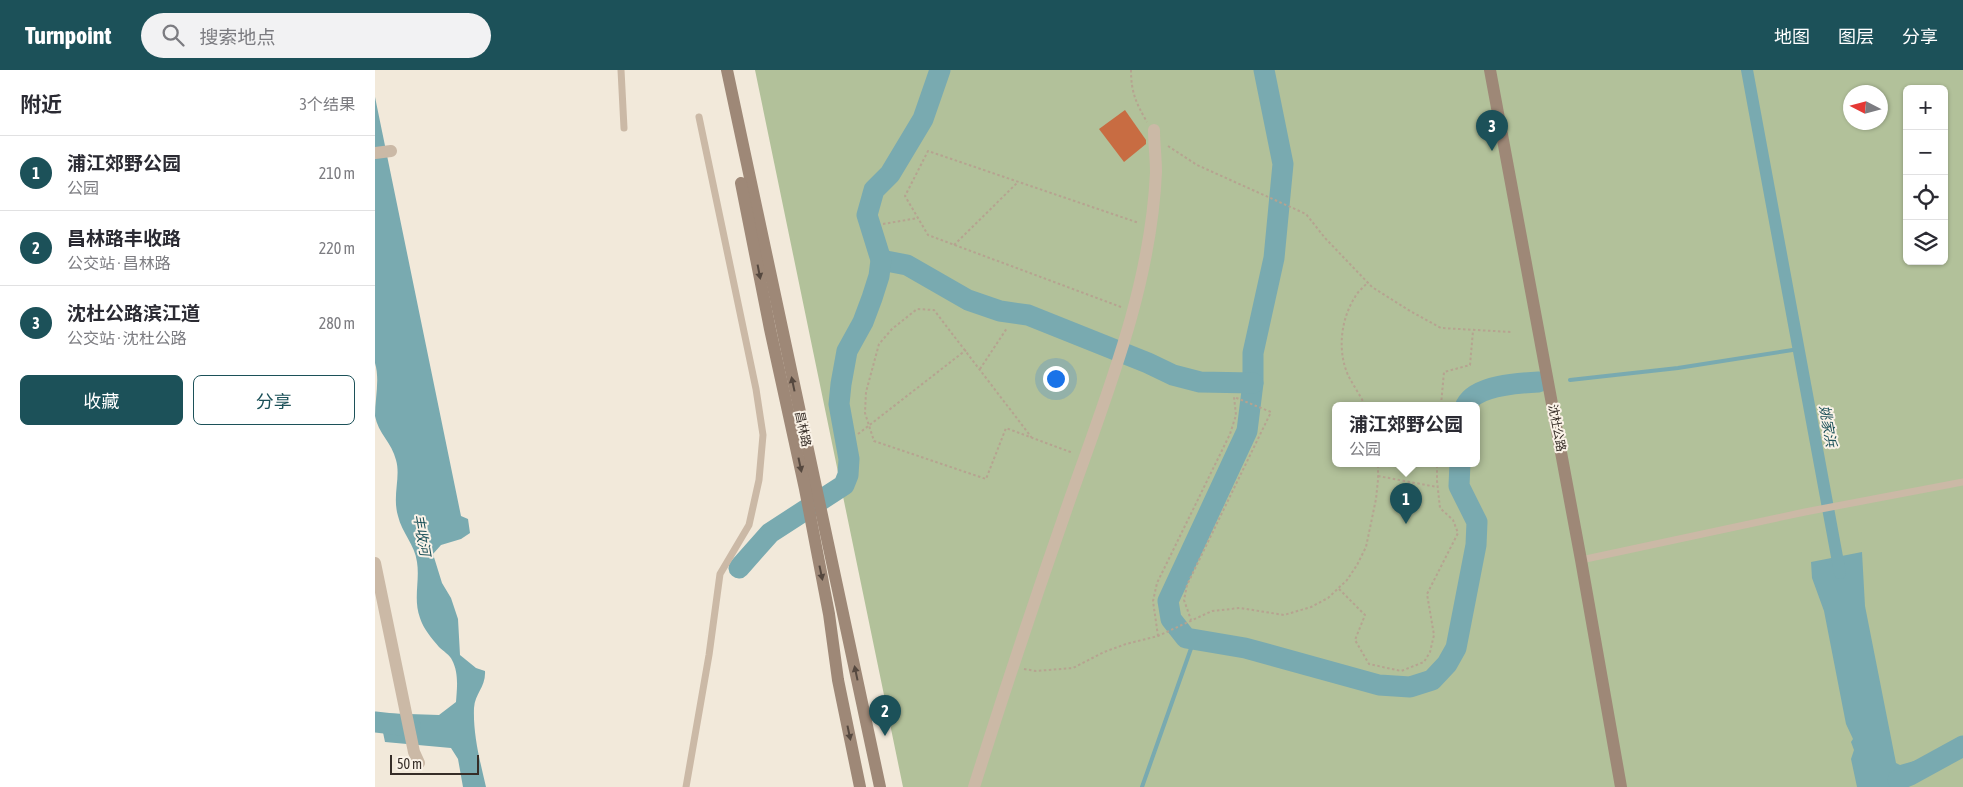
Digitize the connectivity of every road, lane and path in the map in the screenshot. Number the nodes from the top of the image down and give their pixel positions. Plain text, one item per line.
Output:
1 (621, 70) edge
2 (718, 70) edge
3 (727, 70) edge
4 (1131, 70) edge
5 (1491, 70) edge
6 (699, 117) dead end
7 (624, 128) dead end
8 (1154, 130) junction
9 (391, 151) dead end
10 (375, 153) edge
11 (1018, 182) junction
12 (918, 218) junction
13 (883, 224) dead end
14 (1150, 227) junction
15 (954, 245) junction
16 (1368, 282) junction
17 (1133, 311) junction
18 (1007, 328) dead end
19 (1473, 331) junction
20 (1511, 332) dead end
21 (966, 350) junction
22 (980, 369) junction
23 (1363, 402) edge
24 (1441, 402) edge
25 (869, 425) junction
26 (858, 434) dead end
27 (1032, 438) junction
28 (1085, 458) junction
29 (1378, 467) edge
30 (1437, 467) edge
31 (1378, 476) junction
32 (1963, 482) edge
33 (810, 486) junction
34 (1437, 487) junction
35 (1581, 560) junction
36 (375, 564) edge
37 (1339, 589) junction
38 (1191, 620) junction
39 (1158, 636) junction
40 (1012, 666) junction
41 (416, 758) dead end
42 (686, 787) edge
43 (860, 787) edge
44 (880, 787) edge
45 (974, 787) edge
46 (1621, 787) edge

1 - 7 lane
2 -> 33 street, 昌林路
33 -> 3 street, 昌林路
4 - 8 path
5 - 35 street, 沈杜公路
6 - 42 lane
8 - 14 street
8 - 16 path
9 - 10 street
11 - 12 path
11 - 14 path
11 - 15 path
12 - 13 path
12 - 15 path
14 - 17 street
15 - 17 path
16 - 19 path
16 - 23 path
17 - 28 street
18 - 22 path
19 - 20 path
19 - 24 path
21 - 22 path
21 - 25 path
21 - 25 path
22 - 27 path
25 - 26 path
25 - 27 path
27 - 28 path
28 - 40 street
29 - 31 path
30 - 34 path
31 - 34 path
31 - 37 path
32 - 35 lane
33 -> 43 street, 昌林路
44 -> 33 street, 昌林路
34 - 37 path
35 - 46 street, 沈杜公路
36 - 41 street
37 - 38 path
38 - 39 path
38 - 39 path
39 - 40 path
40 - 45 street

